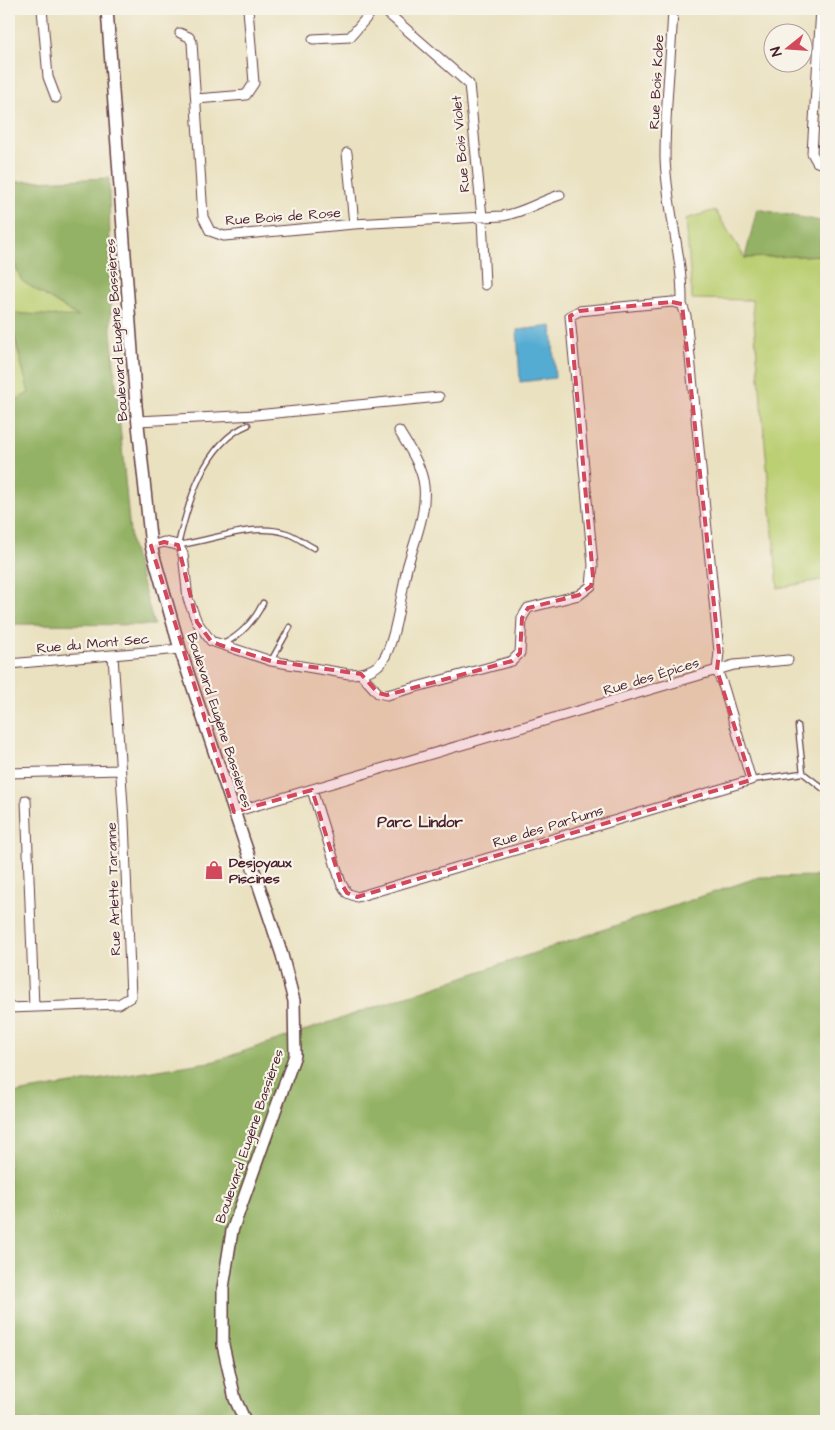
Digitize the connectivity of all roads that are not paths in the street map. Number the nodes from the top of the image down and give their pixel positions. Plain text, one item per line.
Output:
1 (42, 9) edge
2 (107, 9) edge
3 (248, 9) edge
4 (374, 9) edge
5 (383, 9) edge
6 (673, 9) edge
7 (821, 9) edge
8 (180, 33) dead end
9 (313, 39) dead end
10 (56, 98) dead end
11 (196, 99) junction
12 (347, 153) dead end
13 (826, 165) edge
14 (560, 196) dead end
15 (482, 218) junction
16 (354, 224) junction
17 (485, 285) dead end
18 (682, 304) junction
19 (439, 397) dead end
20 (138, 421) junction
21 (248, 425) dead end
22 (399, 431) dead end
23 (178, 545) junction
24 (151, 546) junction
25 (314, 548) dead end
26 (263, 603) dead end
27 (290, 627) dead end
28 (220, 646) junction
29 (180, 649) junction
30 (113, 656) junction
31 (788, 660) dead end
32 (271, 661) junction
33 (9, 664) edge
34 (717, 670) junction
35 (361, 674) junction
36 (798, 726) dead end
37 (120, 770) junction
38 (9, 773) edge
39 (804, 773) junction
40 (750, 780) junction
41 (312, 790) junction
42 (826, 790) edge
43 (26, 800) dead end
44 (234, 812) junction
45 (34, 1007) junction
46 (9, 1008) edge
47 (246, 1421) edge

1 - 10 street
2 - 20 street, Boulevard Eugène Bassières
3 - 11 street
4 - 9 street
5 - 15 street, Rue Bois Violet
6 - 18 street, Rue Bois Kobe
7 - 13 street
8 - 11 street, Rue Bois de Rose
11 - 16 street, Rue Bois de Rose
12 - 16 street
14 - 15 street, Rue Bois de Rose
15 - 16 street, Rue Bois de Rose
15 - 17 street, Rue Bois Violet
18 - 34 street, Rue des Épices
18 - 35 street
19 - 20 street
20 - 24 street, Boulevard Eugène Bassières
21 - 23 lane
22 - 35 street
23 - 24 street
23 - 25 lane
23 - 28 street
24 - 29 street, Boulevard Eugène Bassières
26 - 28 lane
27 - 32 lane
28 - 32 street
29 - 30 street, Rue du Mont Sec
29 - 44 street, Boulevard Eugène Bassières
30 - 33 street, Rue du Mont Sec
30 - 37 street, Rue Arlette Taranne
31 - 34 street
32 - 35 street
34 - 40 street
34 - 41 street, Rue des Épices
36 - 39 lane
37 - 38 street
37 - 45 street, Rue Arlette Taranne
39 - 40 lane
39 - 42 lane
40 - 41 street, Rue des Parfums
41 - 44 street, Rue des Épices
43 - 45 street
44 - 47 street, Boulevard Eugène Bassières
45 - 46 street, Rue Arlette Taranne

